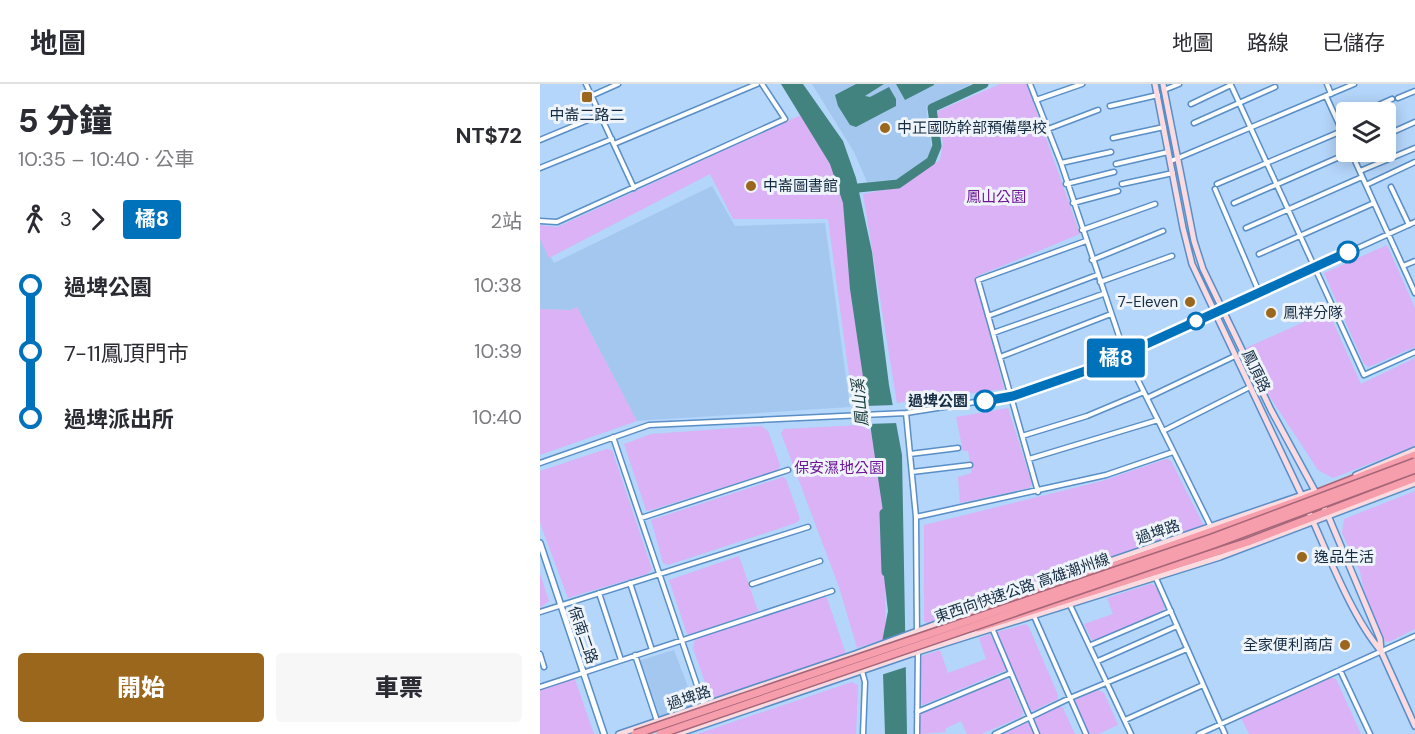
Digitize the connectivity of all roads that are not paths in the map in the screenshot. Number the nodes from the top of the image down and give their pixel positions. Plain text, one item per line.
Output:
1 (586, 84) edge
2 (618, 84) edge
3 (757, 84) edge
4 (762, 84) edge
5 (1030, 84) edge
6 (1082, 84) edge
7 (1155, 84) edge
8 (1179, 84) edge
9 (1327, 84) edge
10 (1354, 84) edge
11 (1232, 85) edge
12 (1164, 87) edge
13 (1275, 87) dead end
14 (1415, 91) edge
15 (1158, 95) junction
16 (1329, 95) junction
17 (591, 96) junction
18 (1398, 98) dead end
19 (1392, 99) dead end
20 (1036, 100) junction
21 (1385, 102) edge
22 (1240, 103) junction
23 (1191, 104) dead end
24 (1110, 106) dead end
25 (1098, 110) dead end
26 (600, 115) junction
27 (1336, 115) edge
28 (1415, 122) edge
29 (1194, 123) dead end
30 (1164, 127) junction
31 (1251, 128) junction
32 (1047, 129) junction
33 (1396, 131) edge
34 (1336, 134) edge
35 (1113, 138) dead end
36 (540, 140) edge
37 (613, 142) junction
38 (1415, 147) edge
39 (1111, 152) dead end
40 (1168, 152) junction
41 (1179, 159) junction
42 (1336, 159) edge
43 (1170, 161) junction
44 (1268, 162) junction
45 (1356, 162) edge
46 (1415, 162) edge
47 (1060, 163) junction
48 (1116, 164) dead end
49 (540, 168) edge
50 (1360, 171) junction
51 (1114, 172) dead end
52 (1173, 173) junction
53 (1362, 177) junction
54 (1066, 184) junction
55 (1122, 184) dead end
56 (1278, 184) junction
57 (1366, 185) junction
58 (1391, 187) dead end
59 (634, 188) junction
60 (1119, 191) dead end
61 (1073, 203) junction
62 (1234, 203) dead end
63 (1374, 203) junction
64 (1155, 204) dead end
65 (1289, 209) junction
66 (540, 221) edge
67 (1415, 222) edge
68 (1408, 225) junction
69 (1246, 228) dead end
70 (1082, 230) junction
71 (1162, 231) dead end
72 (1388, 234) junction
73 (1301, 235) junction
74 (1086, 241) junction
75 (1259, 254) dead end
76 (1172, 256) dead end
77 (1092, 260) junction
78 (1415, 261) edge
79 (1403, 266) junction
80 (1316, 267) junction
81 (1097, 274) junction
82 (1100, 282) junction
83 (1413, 284) edge
84 (1259, 292) junction
85 (1415, 293) edge
86 (1103, 294) junction
87 (1223, 309) junction
88 (1214, 313) junction
89 (1110, 314) junction
90 (988, 316) junction
91 (993, 333) junction
92 (1415, 352) edge
93 (1125, 354) junction
94 (1235, 356) junction
95 (1000, 357) junction
96 (1251, 387) junction
97 (1144, 392) junction
98 (1013, 396) junction
99 (1147, 398) junction
100 (906, 413) junction
101 (1158, 420) junction
102 (1162, 431) junction
103 (1023, 436) junction
104 (614, 437) junction
105 (958, 448) dead end
106 (1415, 450) edge
107 (1173, 452) junction
108 (910, 454) junction
109 (1415, 455) edge
110 (1029, 459) junction
111 (1415, 462) edge
112 (540, 463) edge
113 (970, 465) dead end
114 (1415, 469) edge
115 (788, 470) dead end
116 (912, 472) junction
117 (1415, 478) edge
118 (1415, 483) edge
119 (1038, 492) junction
120 (1317, 492) junction
121 (1303, 497) junction
122 (1328, 515) junction
123 (916, 517) junction
124 (641, 518) junction
125 (1313, 521) junction
126 (808, 527) dead end
127 (1211, 527) junction
128 (540, 543) edge
129 (820, 561) dead end
130 (660, 574) junction
131 (1155, 576) junction
132 (630, 583) junction
133 (752, 584) dead end
134 (832, 591) dead end
135 (599, 593) junction
136 (561, 605) junction
137 (1070, 605) junction
138 (1171, 611) junction
139 (540, 612) edge
140 (1034, 616) junction
141 (1177, 626) junction
142 (992, 628) junction
143 (917, 631) junction
144 (1415, 636) edge
145 (926, 639) junction
146 (682, 640) junction
147 (1091, 645) junction
148 (1187, 649) junction
149 (652, 650) junction
150 (1381, 651) junction
151 (918, 652) junction
152 (540, 654) edge
153 (635, 655) junction
154 (621, 660) junction
155 (1098, 661) junction
156 (544, 667) dead end
157 (1340, 670) junction
158 (862, 671) junction
159 (584, 672) junction
160 (1011, 673) junction
161 (1108, 682) junction
162 (1203, 685) junction
163 (540, 687) edge
164 (1070, 698) junction
165 (704, 706) junction
166 (917, 712) junction
167 (1030, 718) junction
168 (1125, 720) junction
169 (657, 722) junction
170 (1221, 724) junction
171 (1415, 726) edge
172 (604, 734) edge
173 (619, 734) edge
174 (635, 734) edge
175 (660, 734) edge
176 (677, 734) edge
177 (863, 734) edge
178 (917, 734) edge
179 (995, 734) edge
180 (1038, 734) edge
181 (1086, 734) edge
182 (1131, 734) edge
183 (1199, 734) edge
184 (1225, 734) edge
185 (1370, 734) edge

1 - 17 street
2 - 17 street
3 - 37 street
4 - 59 street
5 - 20 street
6 - 20 street
7 - 15 main road, 鳳頂路
8 - 12 street
9 - 16 street
10 - 16 street
11 - 22 street
11 - 23 street
12 - 41 main road, 鳳頂路
13 - 22 street
14 - 18 street
15 - 24 street
15 - 30 main road, 鳳頂路
16 - 27 street
16 - 31 street
17 - 26 street
19 - 21 street
20 - 32 street
22 - 29 street
22 - 31 street
25 - 32 street
26 - 36 street
26 - 37 street
28 - 33 street
30 - 35 street
30 - 40 main road, 鳳頂路
31 - 41 street
31 - 44 street
32 - 47 street
34 - 44 street
37 - 49 street
37 - 59 street
38 - 50 street
39 - 47 street
40 - 43 main road, 鳳頂路
40 - 48 street
41 - 43 street
41 - 87 main road, 鳳頂路
42 - 56 street
43 - 52 main road, 鳳頂路
44 - 56 street
44 - 84 street
45 - 50 street
46 - 57 street
47 - 54 street
50 - 53 street
51 - 54 street
52 - 55 street
52 - 88 main road, 鳳頂路
53 - 57 street
53 - 65 street
54 - 61 street
56 - 62 street
56 - 65 street
57 - 63 street
58 - 68 street
59 - 66 street
60 - 61 street
61 - 70 street
63 - 72 street
63 - 73 street
64 - 70 street
65 - 69 street
65 - 73 street
67 - 68 street
68 - 72 street
70 - 74 street
71 - 77 street
72 - 79 street
72 - 80 street
73 - 75 street
73 - 80 street
74 - 77 street
74 - 90 street
76 - 82 street
77 - 81 street
78 - 79 street
79 - 83 street
80 - 84 street
80 - 92 street
81 - 82 street
81 - 90 street
82 - 86 street
83 - 85 street
84 - 87 street
86 - 89 street
86 - 91 street
87 - 88 street
87 - 120 main road, 鳳頂路
88 - 93 street
88 - 94 main road, 鳳頂路
89 - 93 street
89 - 95 street
90 - 91 street
91 - 95 street
93 - 97 street
93 - 98 street
94 - 96 main road, 鳳頂路
94 - 99 street
95 - 98 street
96 - 102 street
96 - 121 main road, 鳳頂路
97 - 99 street
97 - 103 street
98 - 100 street
98 - 103 street
99 - 101 street
100 - 104 street
100 - 108 street
101 - 102 street
101 - 110 street
102 - 107 street
103 - 110 street
104 - 112 street
104 - 124 street
105 - 108 street
106 - 120 main road
107 - 119 street
107 - 127 street
108 - 116 street
109 - 120 highway
110 - 119 street
111 - 145 highway, 東西向快速公路 高雄潮州線, bridge
113 - 116 street
114 - 145 highway, 東西向快速公路 高雄潮州線, bridge
115 - 124 street
116 - 123 street
117 - 122 highway
118 - 122 main road
119 - 123 street
120 - 121 highway
120 - 122 main road, 鳳頂路
121 - 125 main road, 鳳頂路
121 - 127 main road, 過埤路
121 - 145 highway, bridge
122 - 125 highway
122 - 150 main road, 鳳頂路
123 - 143 street
124 - 130 street
125 - 131 main road
125 - 145 highway, bridge
125 - 150 main road, 鳳頂路
126 - 130 street
127 - 143 main road, 過埤路
128 - 136 street, 保南二路
129 - 133 street
130 - 132 street
130 - 146 street
131 - 137 main road
131 - 138 street
132 - 135 street
132 - 149 street
134 - 146 street
135 - 136 street
135 - 154 street
136 - 139 street
136 - 159 street, 保南二路
137 - 140 main road
137 - 147 street
138 - 141 street
138 - 147 street
140 - 142 main road
140 - 164 street
141 - 148 street
141 - 155 street
142 - 151 main road
142 - 160 street
143 - 151 street
143 - 165 main road, 過埤路
144 - 150 street
145 - 174 highway, 東西向快速公路 高雄潮州線, bridge
145 - 175 highway, 東西向快速公路 高雄潮州線, bridge
146 - 149 street
146 - 165 street
147 - 155 street
148 - 161 street
148 - 162 street
149 - 153 street
150 - 157 street
150 - 171 main road, 鳳頂路
151 - 158 main road, 過埤路
151 - 166 street
152 - 156 street
153 - 154 street
153 - 169 street
154 - 159 street
155 - 161 street
157 - 170 street
157 - 185 street
158 - 176 main road, 過埤路
158 - 177 street
159 - 163 street
159 - 172 street, 保南二路
160 - 166 street
160 - 167 street
161 - 164 street
161 - 168 street
162 - 168 street
162 - 170 street
164 - 167 street
164 - 181 street
165 - 169 main road, 過埤路
166 - 178 street
167 - 179 street
167 - 180 street
168 - 182 street
169 - 173 main road, 過埤路
170 - 183 street
170 - 184 street

